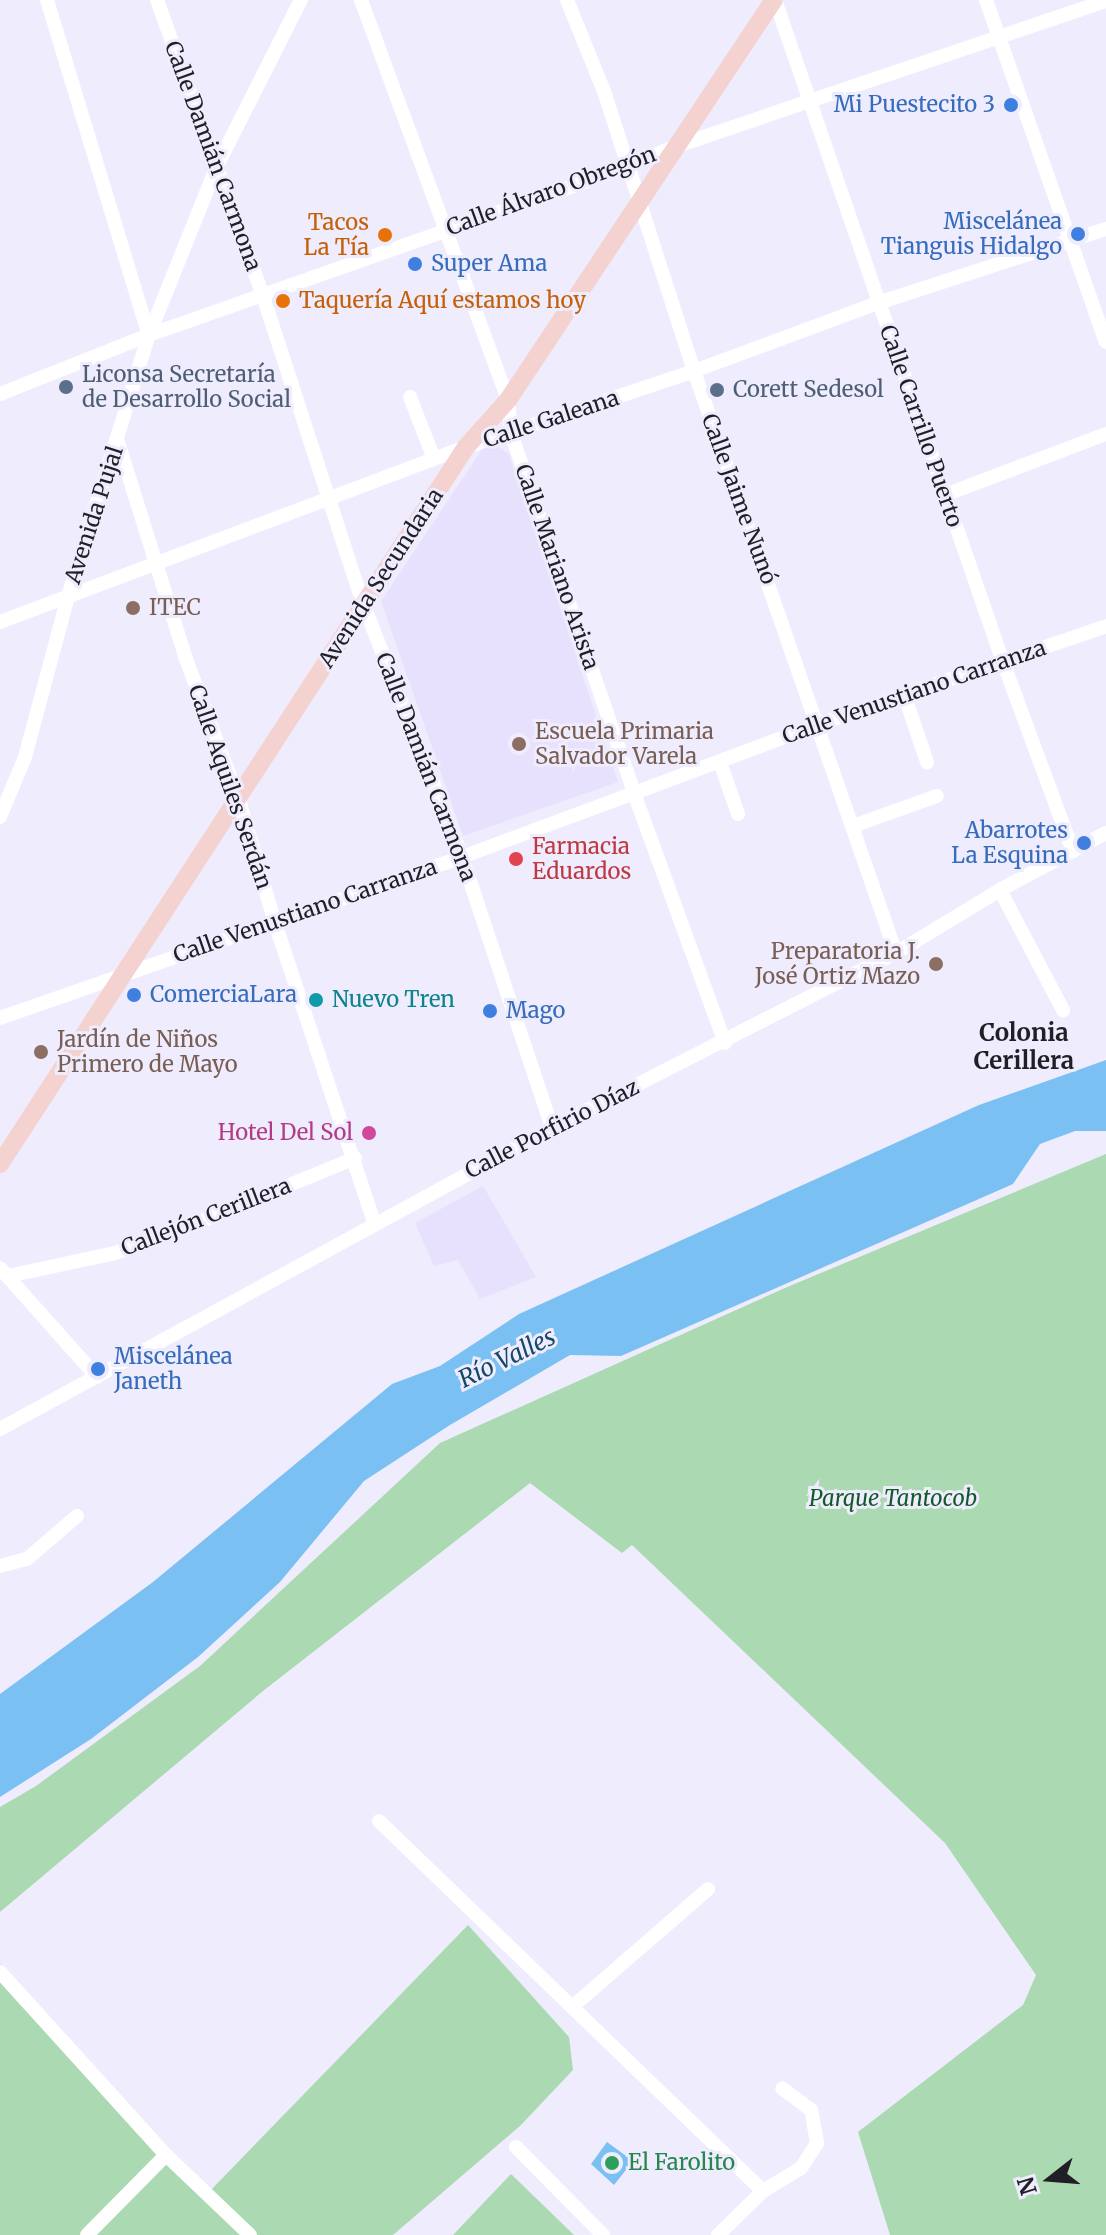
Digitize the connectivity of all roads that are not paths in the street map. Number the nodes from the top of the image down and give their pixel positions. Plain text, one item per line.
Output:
1 (47, 0) edge
2 (157, 0) edge
3 (301, 0) edge
4 (361, 0) edge
5 (567, 0) edge
6 (774, 0) edge
7 (986, 0) edge
8 (1106, 1) edge
9 (1000, 39) junction
10 (809, 102) junction
11 (674, 147) junction
12 (217, 166) junction
13 (627, 167) junction
14 (640, 200) junction
15 (446, 229) junction
16 (1106, 229) edge
17 (1072, 241) junction
18 (263, 296) junction
19 (878, 303) junction
20 (149, 335) junction
21 (1106, 342) edge
22 (694, 371) junction
23 (0, 394) edge
24 (410, 397) dead end
25 (508, 400) junction
26 (511, 433) junction
27 (1106, 434) edge
28 (118, 442) junction
29 (466, 447) junction
30 (434, 459) junction
31 (945, 495) junction
32 (328, 497) junction
33 (155, 564) junction
34 (68, 596) junction
35 (363, 603) junction
36 (0, 622) edge
37 (1106, 626) edge
38 (1003, 662) junction
39 (905, 697) junction
40 (816, 725) junction
41 (720, 762) junction
42 (927, 762) dead end
43 (634, 793) junction
44 (937, 796) dead end
45 (239, 800) junction
46 (738, 814) dead end
47 (0, 817) edge
48 (853, 826) junction
49 (1106, 833) edge
50 (1073, 851) junction
51 (462, 857) junction
52 (1000, 890) junction
53 (275, 923) junction
54 (896, 953) junction
55 (124, 972) junction
56 (1063, 1010) dead end
57 (0, 1018) edge
58 (725, 1043) junction
59 (552, 1128) junction
60 (355, 1158) junction
61 (0, 1164) edge
62 (374, 1222) junction
63 (4, 1272) edge
64 (97, 1377) junction
65 (0, 1429) edge
66 (77, 1516) dead end
67 (0, 1566) edge
68 (379, 1821) dead end
69 (708, 1889) dead end
70 (0, 1972) edge
71 (572, 2007) junction
72 (782, 2088) dead end
73 (516, 2147) dead end
74 (166, 2155) junction
75 (763, 2191) junction
76 (87, 2235) edge
77 (250, 2235) edge
78 (603, 2235) edge
79 (718, 2235) edge

1 - 20 street
2 - 12 street, Calle Damián Carmona
3 - 12 street, Avenida Pujal
4 - 15 street, Calle Mariano Arista
5 - 13 street, Calle Jaime Nunó
6 - 10 street, Calle Carrillo Puerto
6 - 11 street, Avenida Secundaria
7 - 9 street
8 - 9 street, Calle Álvaro Obregón
9 - 10 street, Calle Álvaro Obregón
9 - 17 street
10 - 11 street, Calle Álvaro Obregón
10 - 19 street, Calle Carrillo Puerto
11 - 13 street, Calle Álvaro Obregón
11 - 14 street, Avenida Secundaria
12 - 18 street, Calle Damián Carmona
12 - 20 street, Avenida Pujal
13 - 14 street, Calle Jaime Nunó
13 - 15 street, Calle Álvaro Obregón
14 - 22 street, Calle Jaime Nunó
14 - 25 street, Avenida Secundaria
15 - 18 street, Calle Álvaro Obregón
15 - 25 street, Calle Mariano Arista
16 - 17 street, Calle Galeana
17 - 19 street, Calle Galeana
17 - 21 street
18 - 20 street, Calle Álvaro Obregón
18 - 32 street, Calle Damián Carmona
19 - 22 street, Calle Galeana
19 - 31 street, Calle Carrillo Puerto
20 - 23 street, Calle Álvaro Obregón
20 - 28 street, Avenida Pujal
22 - 26 street, Calle Galeana
22 - 40 street, Calle Jaime Nunó
24 - 30 street
25 - 26 street, Calle Mariano Arista
25 - 29 street, Avenida Secundaria
26 - 29 street, Calle Galeana
26 - 43 street, Calle Mariano Arista
27 - 31 street
28 - 33 street, Calle Aquiles Serdán
28 - 34 street, Avenida Pujal
29 - 30 street, Calle Galeana
29 - 35 street, Avenida Secundaria
30 - 32 street, Calle Galeana
31 - 38 street, Calle Carrillo Puerto
32 - 33 street, Calle Galeana
32 - 35 street, Calle Damián Carmona
33 - 34 street, Calle Galeana
33 - 45 street, Calle Aquiles Serdán
34 - 36 street, Calle Galeana
34 - 47 street, Avenida Pujal
35 - 45 street, Avenida Secundaria
35 - 51 street, Calle Damián Carmona
37 - 38 street, Calle Venustiano Carranza
38 - 39 street, Calle Venustiano Carranza
38 - 50 street, Calle Carrillo Puerto
39 - 40 street, Calle Venustiano Carranza
39 - 42 street
40 - 41 street, Calle Venustiano Carranza
40 - 48 street, Calle Jaime Nunó
41 - 43 street, Calle Venustiano Carranza
41 - 46 street
43 - 51 street, Calle Venustiano Carranza
43 - 58 street, Calle Mariano Arista
44 - 48 street
45 - 53 street, Calle Aquiles Serdán
45 - 55 street, Avenida Secundaria
48 - 54 street, Calle Jaime Nunó
49 - 50 street, Calle Porfirio Díaz
50 - 52 street, Calle Porfirio Díaz
51 - 53 street, Calle Venustiano Carranza
51 - 59 street, Calle Damián Carmona
52 - 54 street, Calle Porfirio Díaz
52 - 56 street
53 - 55 street, Calle Venustiano Carranza
53 - 60 street, Calle Aquiles Serdán
54 - 58 street, Calle Porfirio Díaz
55 - 57 street, Calle Venustiano Carranza
55 - 61 street, Avenida Secundaria
58 - 59 street, Calle Porfirio Díaz
59 - 62 street, Calle Porfirio Díaz
60 - 62 street, Calle Aquiles Serdán
60 - 63 street, Callejón Cerillera
62 - 64 street, Calle Porfirio Díaz
63 - 64 street
64 - 65 street, Calle Porfirio Díaz
66 - 67 street
68 - 71 street
69 - 71 street
70 - 74 street
71 - 75 street
72 - 75 street
73 - 78 street
74 - 76 street
74 - 77 street
75 - 79 street

